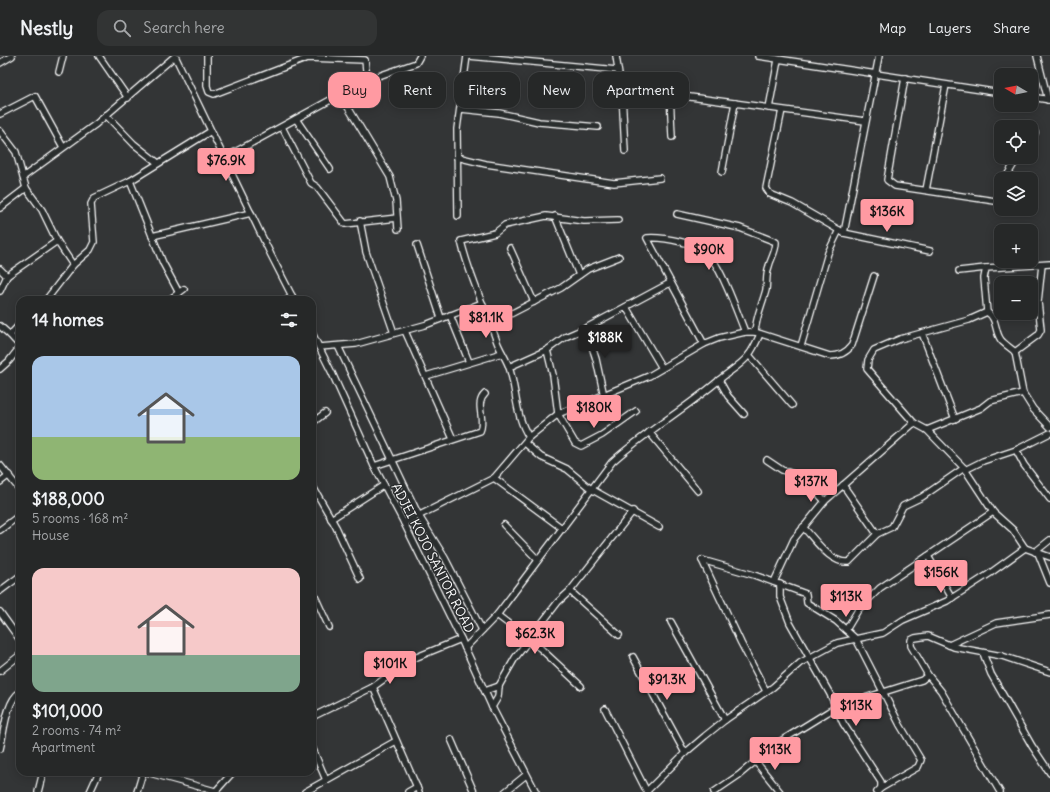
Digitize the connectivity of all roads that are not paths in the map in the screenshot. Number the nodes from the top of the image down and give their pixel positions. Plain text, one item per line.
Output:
1 (12, 56) edge
2 (63, 56) edge
3 (99, 56) edge
4 (175, 56) edge
5 (207, 56) edge
6 (420, 56) edge
7 (468, 56) edge
8 (616, 56) edge
9 (758, 56) edge
10 (879, 56) edge
11 (1037, 56) edge
12 (308, 57) edge
13 (366, 58) edge
14 (778, 60) junction
15 (0, 63) edge
16 (617, 70) joint
17 (59, 72) dead end
18 (367, 72) edge
19 (874, 73) junction
20 (381, 75) edge
21 (905, 78) junction
22 (946, 85) junction
23 (994, 92) edge
24 (689, 97) edge
25 (128, 98) junction
26 (1038, 98) edge
27 (1049, 100) edge
28 (328, 101) edge
29 (735, 103) junction
30 (348, 108) edge
31 (623, 108) edge
32 (671, 108) edge
33 (769, 108) junction
34 (461, 109) junction
35 (782, 110) junction
36 (0, 114) edge
37 (106, 115) junction
38 (296, 119) junction
39 (865, 120) junction
40 (282, 127) junction
41 (598, 127) dead end
42 (0, 131) edge
43 (211, 131) junction
44 (672, 137) dead end
45 (63, 147) junction
46 (625, 151) dead end
47 (457, 157) junction
48 (224, 158) junction
49 (158, 163) junction
50 (330, 169) dead end
51 (722, 172) dead end
52 (24, 177) junction
53 (660, 178) dead end
54 (130, 181) junction
55 (26, 188) junction
56 (926, 190) junction
57 (994, 201) edge
58 (0, 208) edge
59 (251, 213) junction
60 (677, 214) dead end
61 (458, 216) dead end
62 (555, 216) junction
63 (397, 218) junction
64 (618, 220) dead end
65 (360, 221) junction
66 (398, 229) dead end
67 (841, 232) junction
68 (152, 236) junction
69 (57, 241) junction
70 (417, 245) dead end
71 (510, 248) dead end
72 (930, 251) dead end
73 (619, 257) dead end
74 (1050, 264) edge
75 (73, 265) junction
76 (1042, 265) junction
77 (986, 268) junction
78 (0, 269) edge
79 (959, 271) dead end
80 (579, 275) junction
81 (7, 276) junction
82 (874, 276) dead end
83 (670, 283) junction
84 (184, 289) dead end
85 (0, 291) edge
86 (179, 293) junction
87 (49, 296) edge
88 (175, 296) edge
89 (292, 296) edge
90 (534, 302) junction
91 (482, 303) junction
92 (626, 307) junction
93 (987, 312) junction
94 (450, 315) junction
95 (441, 318) junction
96 (491, 324) junction
97 (0, 326) edge
98 (16, 328) edge
99 (586, 328) junction
100 (404, 330) junction
101 (745, 332) junction
102 (394, 333) junction
103 (758, 333) junction
104 (922, 333) junction
105 (10, 334) junction
106 (16, 341) edge
107 (316, 341) edge
108 (704, 344) junction
109 (338, 346) junction
110 (801, 346) junction
111 (319, 347) junction
112 (547, 350) junction
113 (16, 352) edge
114 (1015, 352) junction
115 (502, 354) junction
116 (749, 355) junction
117 (469, 362) junction
118 (509, 367) junction
119 (662, 368) junction
120 (0, 369) edge
121 (426, 376) junction
122 (719, 380) junction
123 (1023, 393) junction
124 (485, 394) dead end
125 (604, 396) junction
126 (792, 405) dead end
127 (636, 412) dead end
128 (325, 413) dead end
129 (558, 414) junction
130 (744, 414) dead end
131 (954, 418) junction
132 (316, 420) edge
133 (914, 423) junction
134 (1050, 427) edge
135 (927, 430) junction
136 (649, 432) junction
137 (1050, 434) edge
138 (529, 437) junction
139 (453, 439) junction
140 (525, 443) junction
141 (1016, 450) junction
142 (394, 460) junction
143 (767, 460) dead end
144 (0, 464) edge
145 (374, 466) junction
146 (964, 469) junction
147 (9, 475) junction
148 (494, 478) junction
149 (0, 482) edge
150 (16, 485) edge
151 (384, 485) junction
152 (843, 485) junction
153 (591, 489) junction
154 (698, 491) dead end
155 (316, 494) edge
156 (1050, 499) edge
157 (825, 501) junction
158 (633, 512) junction
159 (993, 512) junction
160 (419, 516) junction
161 (16, 518) edge
162 (331, 519) junction
163 (404, 523) junction
164 (504, 525) dead end
165 (659, 527) dead end
166 (803, 527) junction
167 (562, 529) junction
168 (0, 530) edge
169 (877, 534) junction
170 (1050, 540) edge
171 (1025, 548) junction
172 (1037, 552) junction
173 (928, 556) junction
174 (1050, 557) edge
175 (538, 560) junction
176 (16, 579) edge
177 (360, 579) dead end
178 (774, 582) junction
179 (1050, 583) edge
180 (780, 584) junction
181 (0, 591) edge
182 (570, 591) junction
183 (952, 598) junction
184 (316, 599) edge
185 (0, 612) edge
186 (497, 615) junction
187 (1050, 615) edge
188 (671, 622) dead end
189 (329, 627) dead end
190 (482, 630) junction
191 (846, 630) junction
192 (16, 634) edge
193 (619, 635) dead end
194 (461, 639) junction
195 (529, 639) junction
196 (856, 639) junction
197 (949, 645) junction
198 (465, 648) junction
199 (983, 653) junction
200 (633, 657) dead end
201 (16, 658) edge
202 (809, 658) junction
203 (1050, 666) edge
204 (1043, 669) junction
205 (0, 671) edge
206 (1050, 672) edge
207 (928, 675) junction
208 (499, 686) junction
209 (581, 686) dead end
210 (373, 687) junction
211 (485, 691) junction
212 (766, 691) junction
213 (884, 693) junction
214 (16, 695) edge
215 (492, 707) junction
216 (836, 707) junction
217 (605, 709) dead end
218 (316, 715) edge
219 (725, 720) junction
220 (451, 739) dead end
221 (396, 741) junction
222 (0, 748) edge
223 (685, 752) junction
224 (316, 756) edge
225 (756, 762) junction
226 (1050, 773) edge
227 (526, 775) junction
228 (42, 776) edge
229 (97, 776) edge
230 (143, 776) edge
231 (159, 776) edge
232 (229, 776) edge
233 (326, 780) junction
234 (418, 789) edge
235 (879, 790) edge
236 (215, 791) edge
237 (38, 792) edge
238 (90, 792) edge
239 (137, 792) edge
240 (305, 792) edge
241 (408, 792) edge
242 (474, 792) edge
243 (505, 792) edge
244 (536, 792) edge
245 (647, 792) edge
246 (716, 792) edge
247 (780, 792) edge
248 (1000, 792) edge

1 - 15 street
2 - 17 street
3 - 25 street
4 - 25 street
4 - 43 street
5 - 12 street
6 - 20 street
7 - 16 street
7 - 34 street
8 - 16 street
9 - 14 street
10 - 19 street
11 - 27 street
12 - 13 street
13 - 18 street
14 - 19 street
14 - 33 street
19 - 21 street
19 - 39 street
21 - 22 street
21 - 56 street
22 - 23 street
22 - 56 street
24 - 29 street
25 - 37 street
26 - 27 street
28 - 38 street
29 - 33 street
29 - 51 street
30 - 63 street
31 - 46 street
32 - 44 street
33 - 35 street
34 - 41 street
34 - 47 street
35 - 39 street
35 - 67 street
36 - 45 street
37 - 45 street
37 - 49 street
38 - 40 street
38 - 50 street
39 - 67 street
40 - 48 street
40 - 65 street
42 - 52 street
43 - 48 street
43 - 49 street
45 - 52 street
47 - 53 street
47 - 61 street
48 - 59 street
49 - 54 street
52 - 55 street
54 - 68 street
54 - 75 street
55 - 58 street
55 - 69 street
56 - 57 street
59 - 68 street
59 - 89 street
60 - 103 street
62 - 64 street
62 - 80 street
62 - 91 street
63 - 65 street
63 - 66 street
65 - 102 street
67 - 72 street
67 - 110 street
68 - 86 street
69 - 75 street
69 - 81 street
70 - 95 street
71 - 90 street
73 - 80 street
74 - 76 street
75 - 87 street
76 - 77 street
76 - 114 street
77 - 79 street
77 - 93 street
78 - 81 street
80 - 90 street
81 - 85 street
82 - 110 street
83 - 92 street
83 - 101 street
83 - 108 street
84 - 86 street
86 - 88 street
90 - 96 street
91 - 94 street
91 - 96 street
92 - 99 street
92 - 119 street
93 - 104 street
93 - 114 street
94 - 95 street
94 - 117 street
95 - 100 street
96 - 115 street
97 - 105 street
98 - 105 street
99 - 112 street
99 - 125 street
100 - 102 street
100 - 121 street
101 - 103 street
101 - 108 street
102 - 109 street
103 - 110 street
103 - 116 street
104 - 131 street
104 - 133 street
105 - 106 street
107 - 111 street, ADJEI KOJO SANTOR ROAD
108 - 119 street
109 - 111 street
109 - 142 street
111 - 145 street, ADJEI KOJO SANTOR ROAD
112 - 118 street
112 - 129 street
113 - 120 street
114 - 123 street
115 - 117 street
115 - 118 street
116 - 122 street
116 - 126 street
117 - 121 street
118 - 138 street
119 - 125 street
121 - 139 street
122 - 130 street
122 - 136 street
123 - 131 street
123 - 134 street
124 - 139 street
125 - 129 street
127 - 129 street
128 - 132 street
129 - 138 street
131 - 135 street
133 - 135 street
133 - 152 street
135 - 146 street
136 - 153 street
136 - 154 street
137 - 141 street
138 - 140 street
139 - 142 street
140 - 148 street
140 - 153 street
141 - 146 street
141 - 156 street
142 - 145 street
142 - 160 street
143 - 157 street
144 - 147 street
145 - 151 street, ADJEI KOJO SANTOR ROAD
146 - 159 street
146 - 169 street
147 - 149 street
147 - 150 street
148 - 160 street
148 - 167 street
151 - 162 street
151 - 163 street, ADJEI KOJO SANTOR ROAD
152 - 157 street
152 - 169 street
153 - 158 street
153 - 167 street
155 - 162 street
157 - 166 street
158 - 165 street
158 - 182 street
159 - 171 street
159 - 173 street
160 - 163 street
160 - 190 street
161 - 168 street
162 - 177 street
163 - 194 street, ADJEI KOJO SANTOR ROAD
164 - 175 street
166 - 169 street
166 - 178 street
167 - 175 street
170 - 172 street
171 - 172 street
171 - 183 street
172 - 174 street
172 - 179 street
173 - 183 street
173 - 191 street
175 - 186 street
176 - 181 street
178 - 180 street
178 - 212 street
180 - 191 street
180 - 202 street
182 - 193 street
182 - 195 street
183 - 196 street
184 - 189 street
185 - 192 street
186 - 190 street
186 - 195 street
187 - 197 street
188 - 219 street
190 - 198 street
191 - 196 street
194 - 198 street, ADJEI KOJO SANTOR ROAD
194 - 210 street
195 - 208 street
195 - 209 street
196 - 202 street
196 - 213 street
197 - 199 street
197 - 207 street
198 - 211 street, ADJEI KOJO SANTOR ROAD
199 - 204 street
199 - 226 street
200 - 223 street
201 - 205 street
202 - 212 street
202 - 216 street
203 - 204 street
204 - 206 street
207 - 213 street
207 - 248 street
208 - 211 street
208 - 215 street
210 - 218 street
210 - 221 street
211 - 215 street, ADJEI KOJO SANTOR ROAD
212 - 219 street
213 - 216 street
213 - 235 street
214 - 222 street
215 - 227 street, ADJEI KOJO SANTOR ROAD
216 - 225 street
216 - 235 street
217 - 245 street
219 - 223 street
220 - 242 street
221 - 233 street
221 - 234 street
223 - 245 street
224 - 233 street
225 - 246 street
225 - 247 street
227 - 243 street
227 - 244 street, ADJEI KOJO SANTOR ROAD
228 - 237 street
229 - 238 street
230 - 239 street
231 - 236 street
232 - 236 street
233 - 240 street
234 - 241 street

